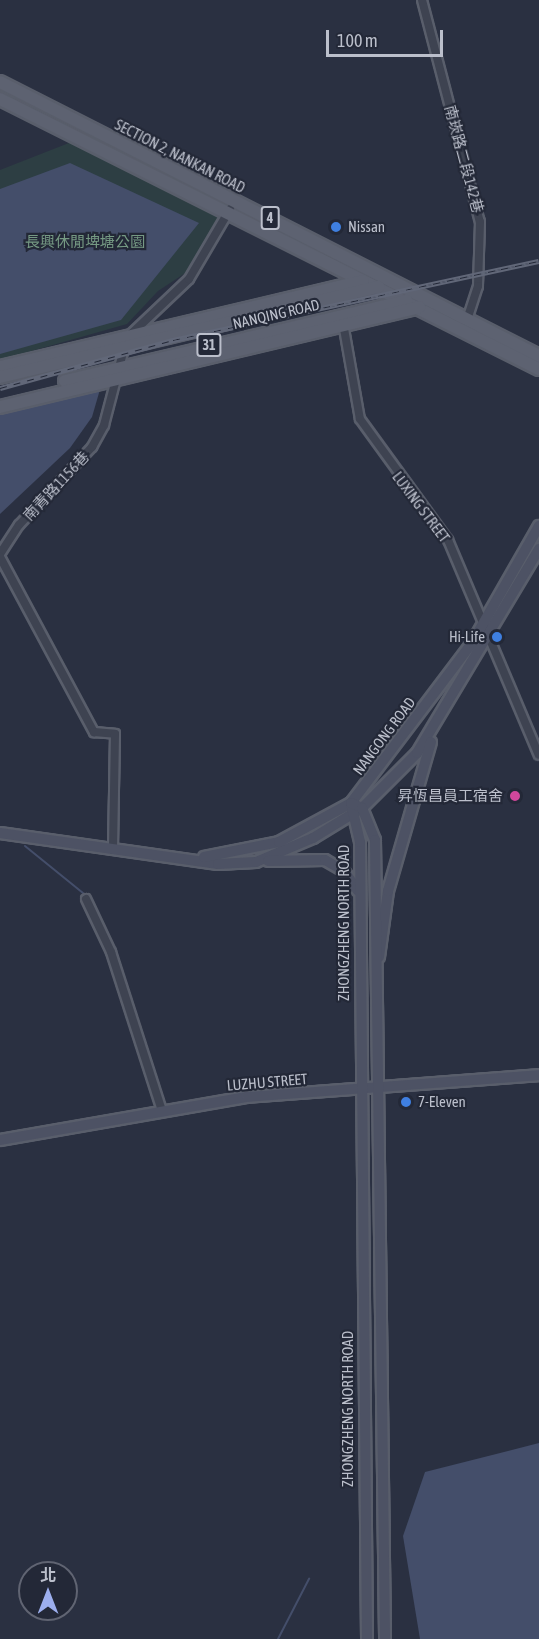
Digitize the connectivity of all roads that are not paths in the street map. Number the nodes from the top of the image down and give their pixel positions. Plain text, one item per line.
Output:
1 (422, 0) edge
2 (0, 82) edge
3 (0, 99) edge
4 (235, 200) junction
5 (228, 212) junction
6 (392, 278) junction
7 (363, 281) junction
8 (376, 288) junction
9 (420, 296) junction
10 (433, 303) junction
11 (409, 305) junction
12 (467, 320) junction
13 (343, 323) junction
14 (131, 333) junction
15 (124, 346) junction
16 (539, 356) edge
17 (0, 368) edge
18 (539, 369) edge
19 (114, 373) junction
20 (0, 377) edge
21 (0, 399) edge
22 (0, 407) edge
23 (539, 526) edge
24 (539, 549) edge
25 (0, 556) edge
26 (482, 626) junction
27 (488, 640) junction
28 (445, 714) junction
29 (539, 755) edge
30 (351, 808) junction
31 (362, 808) junction
32 (0, 833) edge
33 (113, 850) junction
34 (174, 859) junction
35 (256, 862) junction
36 (358, 891) junction
37 (86, 899) dead end
38 (376, 978) junction
39 (539, 1075) edge
40 (376, 1089) junction
41 (362, 1090) junction
42 (162, 1111) junction
43 (0, 1140) edge
44 (367, 1639) edge
45 (384, 1639) edge

1 - 12 street, 南崁路二段142巷
2 - 4 main road, SECTION 2, NANKAN ROAD / 4
3 - 5 main road, SECTION 2, NANKAN ROAD / 4
4 - 5 street, 南青路1156巷
4 - 6 main road, SECTION 2, NANKAN ROAD / 4
5 - 7 main road, SECTION 2, NANKAN ROAD / 4
5 - 14 street, 南青路1156巷
6 - 7 main road, 31
6 - 8 main road, NANQING ROAD / 31
6 - 9 main road, SECTION 2, NANKAN ROAD / 4
7 - 8 main road, SECTION 2, NANKAN ROAD / 4
7 - 14 main road, 31
8 - 11 main road, SECTION 2, NANKAN ROAD / 4
8 - 15 main road, NANQING ROAD / 31
9 - 10 main road, SECTION 2, NANKAN ROAD / 4
9 - 11 main road, NANQING ROAD / 31
10 - 11 main road, 31
10 - 12 main road, SECTION 2, NANKAN ROAD / 4
11 - 13 main road, 31
11 - 18 main road, SECTION 2, NANKAN ROAD / 4
11 - 19 main road, NANQING ROAD / 31
12 - 16 main road, SECTION 2, NANKAN ROAD / 4
13 - 19 main road, 31
13 - 26 street, LUXING STREET
14 - 15 street, 南青路1156巷
14 - 17 main road, 31
15 - 19 street, 南青路1156巷
15 - 20 main road, NANQING ROAD / 31
19 - 21 main road, NANQING ROAD / 31
19 - 22 main road, 31
19 - 25 street, 南青路1156巷
23 - 26 street, NANGONG ROAD
24 - 27 street, NANGONG ROAD
25 - 33 street, 南青路1156巷
26 - 27 street, LUXING STREET
26 - 30 street, NANGONG ROAD
27 - 28 street, NANGONG ROAD
27 - 29 street, LUXING STREET
28 - 31 street, NANGONG ROAD
28 - 38 street
30 - 31 street
30 - 34 street, NANGONG ROAD
30 - 35 street, NANGONG ROAD
30 - 36 street, ZHONGZHENG NORTH ROAD
31 - 38 street, ZHONGZHENG NORTH ROAD
32 - 33 street, NANGONG ROAD
33 - 34 street, NANGONG ROAD
34 - 35 street, NANGONG ROAD
35 - 36 street
36 - 41 street, ZHONGZHENG NORTH ROAD
37 - 42 street
38 - 40 street, ZHONGZHENG NORTH ROAD
39 - 40 street, LUZHU STREET
40 - 41 street, LUZHU STREET
40 - 45 street, ZHONGZHENG NORTH ROAD
41 - 42 street, LUZHU STREET
41 - 44 street, ZHONGZHENG NORTH ROAD
42 - 43 street, LUZHU STREET

